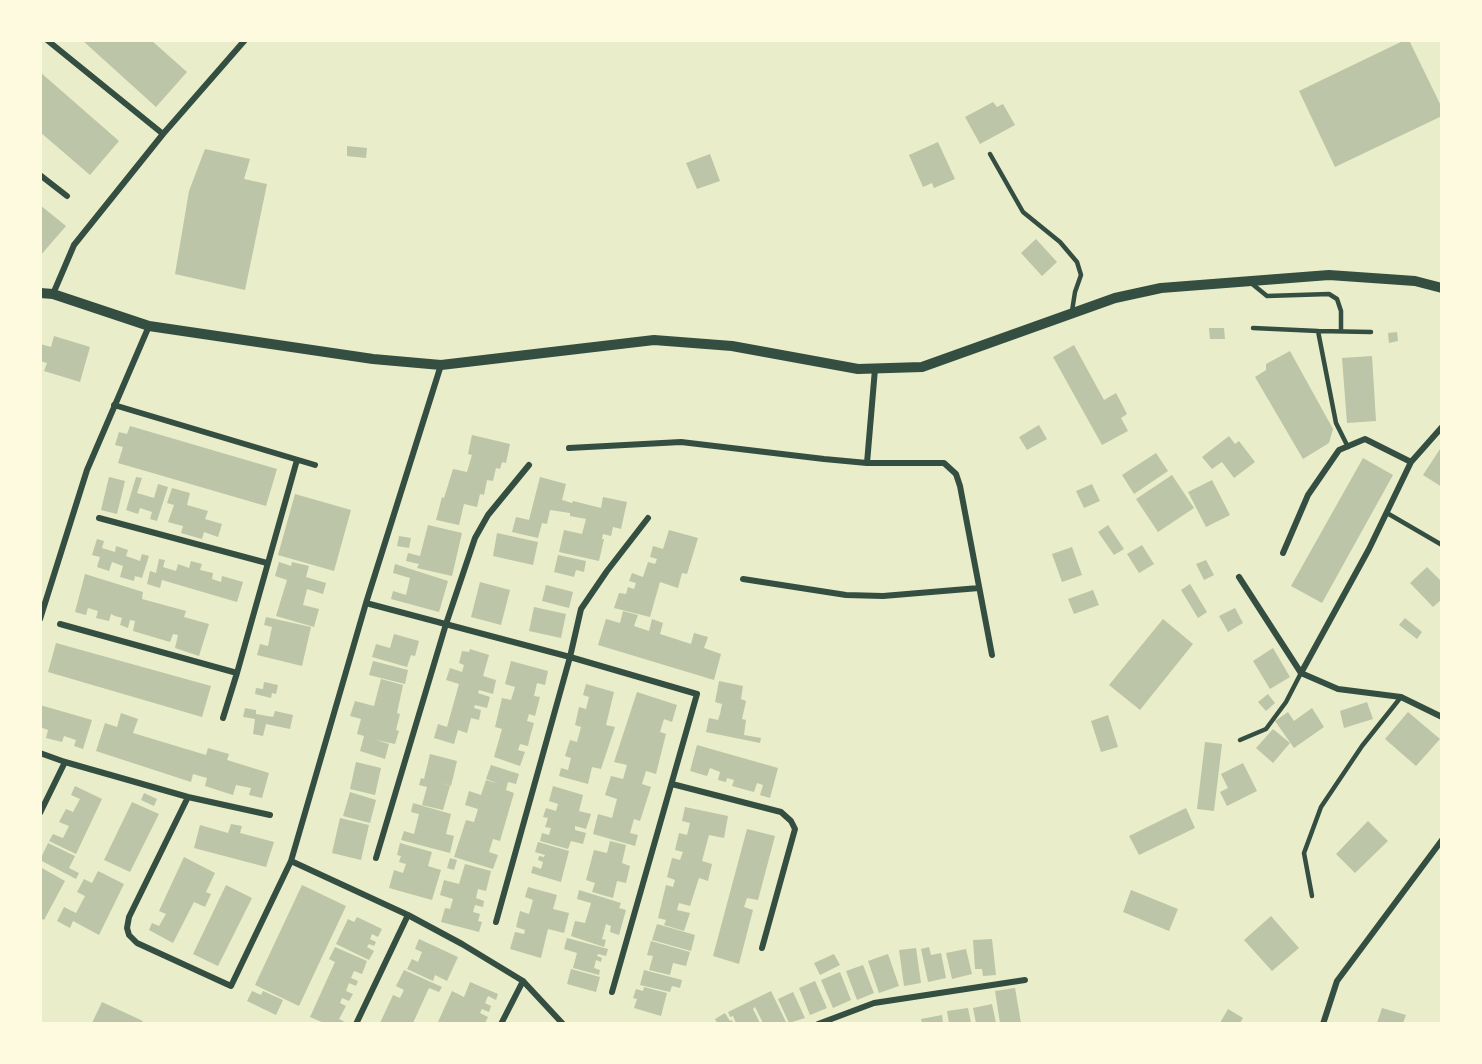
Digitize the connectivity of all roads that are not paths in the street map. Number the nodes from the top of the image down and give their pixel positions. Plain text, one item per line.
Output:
1 (47, 40) edge
2 (245, 40) edge
3 (163, 134) junction
4 (990, 154) dead end
5 (40, 176) edge
6 (67, 196) dead end
7 (1249, 281) junction
8 (1442, 288) edge
9 (40, 293) edge
10 (53, 294) junction
11 (1072, 314) junction
12 (148, 326) junction
13 (1253, 328) dead end
14 (1318, 331) junction
15 (1341, 331) junction
16 (1371, 332) dead end
17 (441, 365) junction
18 (876, 369) junction
19 (114, 405) junction
20 (1442, 427) edge
21 (1348, 447) junction
22 (569, 448) dead end
23 (297, 460) junction
24 (1411, 462) junction
25 (867, 463) junction
26 (315, 465) dead end
27 (529, 465) dead end
28 (1387, 513) junction
29 (99, 518) dead end
30 (648, 518) dead end
31 (1442, 545) edge
32 (1282, 553) dead end
33 (267, 563) junction
34 (1239, 577) dead end
35 (743, 579) dead end
36 (979, 588) junction
37 (366, 603) junction
38 (40, 619) edge
39 (60, 624) dead end
40 (446, 624) junction
41 (992, 656) dead end
42 (570, 657) junction
43 (237, 673) junction
44 (1301, 673) junction
45 (1401, 697) junction
46 (1442, 717) edge
47 (223, 718) dead end
48 (1240, 740) dead end
49 (40, 753) edge
50 (65, 762) junction
51 (672, 784) junction
52 (188, 797) junction
53 (40, 813) edge
54 (270, 815) dead end
55 (1442, 840) edge
56 (376, 858) dead end
57 (291, 861) junction
58 (1312, 896) dead end
59 (408, 915) junction
60 (496, 922) dead end
61 (762, 948) dead end
62 (1025, 980) dead end
63 (523, 981) junction
64 (612, 992) dead end
65 (356, 1023) edge
66 (501, 1023) edge
67 (563, 1023) edge
68 (818, 1023) edge
69 (1323, 1023) edge

1 - 3 street
2 - 3 street
3 - 10 street
4 - 11 lane
5 - 6 street
7 - 8 street
7 - 11 street
7 - 15 lane
9 - 10 street
10 - 12 street
11 - 18 street
12 - 17 street
12 - 19 street
13 - 14 lane
14 - 15 lane
14 - 21 lane
15 - 16 lane
17 - 18 street
17 - 37 street
18 - 25 street
19 - 23 street
19 - 38 street
20 - 24 street
21 - 24 street
21 - 32 street
22 - 25 street
23 - 26 street
23 - 33 street
24 - 28 street
25 - 36 street
27 - 40 street
28 - 31 lane
28 - 44 street
29 - 33 street
30 - 42 street
33 - 43 street
34 - 44 street
35 - 36 street
36 - 41 street
37 - 40 street
37 - 57 street
39 - 43 street
40 - 42 street
40 - 56 street
42 - 51 street
42 - 60 street
43 - 47 street
44 - 45 street
44 - 48 lane
45 - 46 street
45 - 58 lane
49 - 50 street
50 - 52 street
50 - 53 street
51 - 61 street
51 - 64 street
52 - 54 street
52 - 57 street
55 - 69 street
57 - 59 street
59 - 63 street
59 - 65 street
62 - 68 street
63 - 66 street
63 - 67 street

